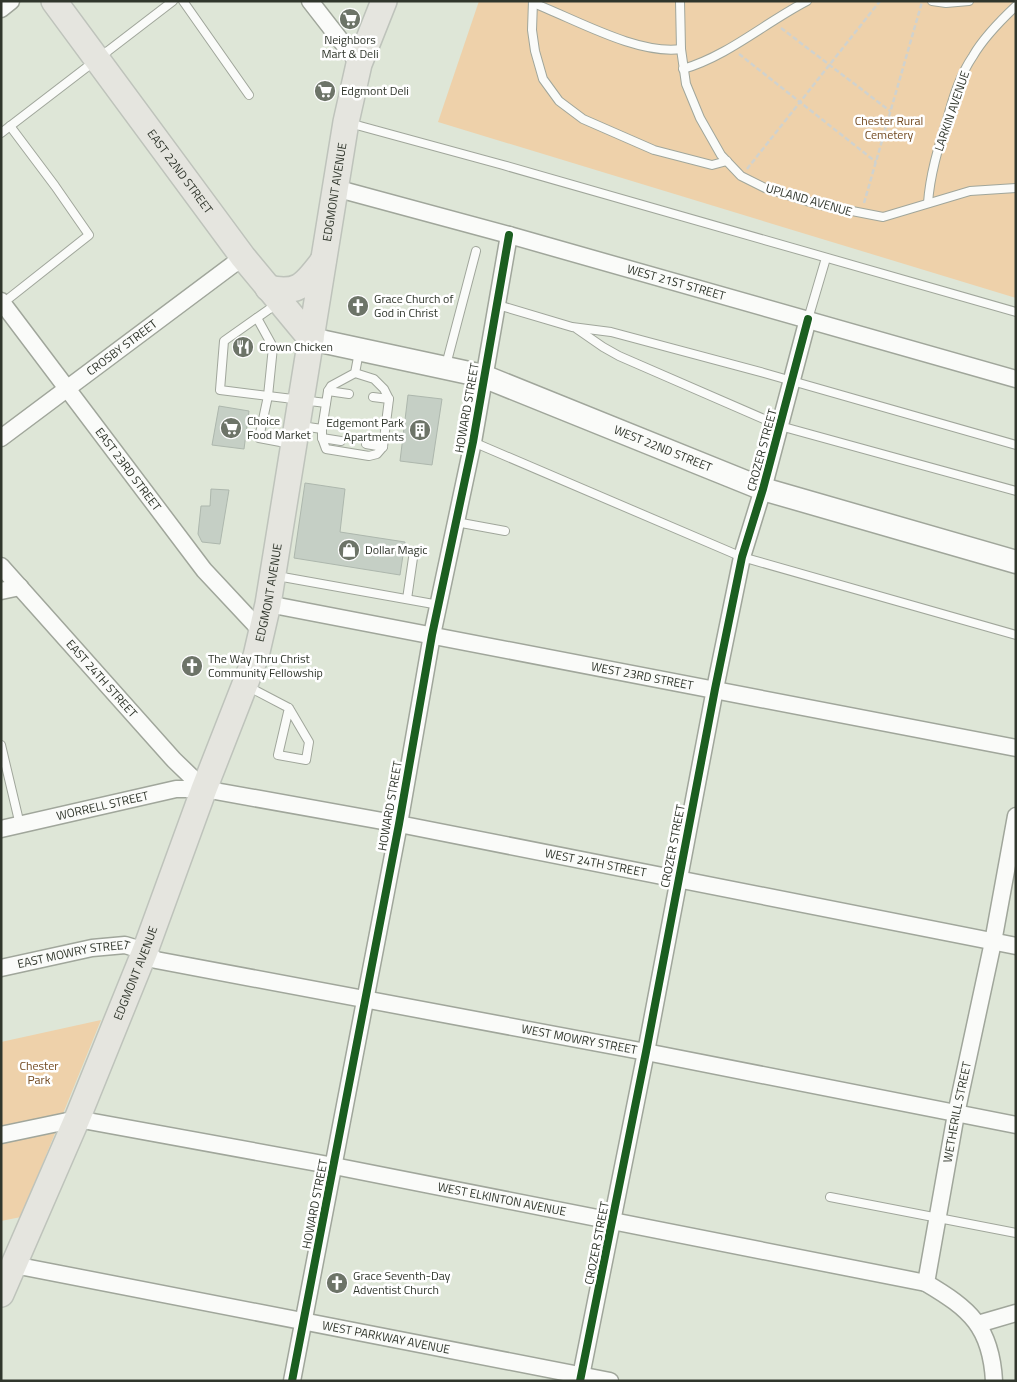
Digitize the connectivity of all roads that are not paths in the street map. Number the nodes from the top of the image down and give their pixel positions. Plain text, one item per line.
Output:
1 (11, 1) edge
2 (54, 1) edge
3 (173, 1) edge
4 (183, 1) edge
5 (310, 1) edge
6 (384, 1) edge
7 (680, 1) edge
8 (807, 1) edge
9 (932, 1) edge
10 (969, 1) edge
11 (533, 2) edge
12 (1016, 6) edge
13 (1, 8) edge
14 (681, 50) junction
15 (96, 59) junction
16 (359, 64) junction
17 (683, 69) junction
18 (249, 95) dead end
19 (346, 122) junction
20 (10, 126) junction
21 (1, 133) edge
22 (727, 161) junction
23 (335, 188) junction
24 (1016, 188) edge
25 (928, 203) junction
26 (509, 235) junction
27 (476, 252) dead end
28 (243, 257) junction
29 (826, 258) junction
30 (323, 261) junction
31 (274, 295) junction
32 (2, 302) edge
33 (498, 305) junction
34 (1016, 312) edge
35 (257, 318) junction
36 (808, 319) junction
37 (572, 327) junction
38 (311, 339) junction
39 (360, 349) junction
40 (445, 367) junction
41 (355, 373) junction
42 (483, 376) junction
43 (1016, 378) edge
44 (792, 380) junction
45 (68, 388) junction
46 (328, 391) junction
47 (348, 394) dead end
48 (268, 396) junction
49 (373, 397) dead end
50 (390, 399) junction
51 (301, 401) junction
52 (326, 403) junction
53 (780, 426) junction
54 (322, 429) junction
55 (295, 435) junction
56 (1, 438) edge
57 (322, 438) junction
58 (341, 441) dead end
59 (472, 442) junction
60 (366, 444) dead end
61 (1016, 445) edge
62 (383, 447) junction
63 (763, 489) junction
64 (1016, 491) edge
65 (456, 522) junction
66 (504, 531) dead end
67 (414, 551) dead end
68 (742, 557) junction
69 (1016, 562) edge
70 (1, 566) edge
71 (272, 575) junction
72 (20, 587) junction
73 (1, 591) edge
74 (407, 599) junction
75 (268, 604) junction
76 (439, 604) junction
77 (262, 632) junction
78 (432, 634) junction
79 (1016, 635) edge
80 (246, 685) junction
81 (715, 689) junction
82 (289, 708) junction
83 (1, 745) edge
84 (1016, 748) edge
85 (204, 789) junction
86 (1016, 816) edge
87 (399, 824) junction
88 (20, 825) junction
89 (1, 829) edge
90 (678, 880) junction
91 (993, 942) junction
92 (1016, 946) edge
93 (145, 951) junction
94 (1, 968) edge
95 (366, 1000) junction
96 (646, 1052) junction
97 (956, 1114) junction
98 (76, 1118) junction
99 (1016, 1125) edge
100 (1, 1136) edge
101 (334, 1166) junction
102 (830, 1197) dead end
103 (939, 1217) junction
104 (613, 1221) junction
105 (1016, 1233) edge
106 (14, 1265) junction
107 (926, 1283) junction
108 (1, 1294) edge
109 (1016, 1313) edge
110 (303, 1322) junction
111 (978, 1324) junction
112 (581, 1378) edge
113 (292, 1381) edge
114 (610, 1381) edge
115 (994, 1381) edge

1 - 13 street
2 - 15 main road, EAST 22ND STREET
3 - 15 lane
4 - 18 lane
5 - 16 street
6 - 16 main road, EDGMONT AVENUE
7 - 14 lane, UPLAND AVENUE
8 - 17 lane
9 - 10 lane
11 - 14 lane
11 - 22 lane
12 - 25 lane, LARKIN AVENUE
14 - 17 lane, UPLAND AVENUE
15 - 20 lane
15 - 28 main road, EAST 22ND STREET
16 - 19 main road, EDGMONT AVENUE
17 - 22 lane, UPLAND AVENUE
19 - 23 main road, EDGMONT AVENUE
19 - 29 lane
20 - 21 lane
20 - 32 lane
22 - 25 lane, UPLAND AVENUE
23 - 26 street, WEST 21ST STREET
23 - 30 main road, EDGMONT AVENUE
24 - 25 lane, UPLAND AVENUE
26 - 33 street, HOWARD STREET
26 - 36 street, WEST 21ST STREET
27 - 40 lane
28 - 31 main road, EAST 22ND STREET
28 - 45 street, CROSBY STREET
29 - 34 lane
29 - 36 lane
30 - 31 main road
30 - 38 main road, EDGMONT AVENUE
31 - 35 lane
31 - 38 main road, EAST 22ND STREET
32 - 45 street, EAST 23RD STREET
33 - 37 lane
33 - 42 street, HOWARD STREET
35 - 48 lane
35 - 48 lane
36 - 43 street, WEST 21ST STREET
36 - 44 street, CROZER STREET
37 - 44 lane
37 - 53 lane
38 - 39 street, WEST 22ND STREET
38 - 51 main road, EDGMONT AVENUE
39 - 40 street, WEST 22ND STREET
39 - 41 lane
40 - 42 street, WEST 22ND STREET
41 - 46 lane
41 - 50 lane
42 - 59 street, HOWARD STREET
42 - 63 street, WEST 22ND STREET
44 - 53 street, CROZER STREET
44 - 61 lane
45 - 56 street, CROSBY STREET
45 - 77 street, EAST 23RD STREET
46 - 47 lane
46 - 52 lane
48 - 51 lane
48 - 55 lane
49 - 50 lane
50 - 62 lane
51 - 52 lane
51 - 55 main road, EDGMONT AVENUE
52 - 54 lane
53 - 63 street, CROZER STREET
53 - 64 lane
54 - 55 lane
54 - 57 lane
55 - 71 main road, EDGMONT AVENUE
57 - 58 lane
57 - 62 lane
59 - 65 street, HOWARD STREET
59 - 68 lane
60 - 62 lane
63 - 68 street, CROZER STREET
63 - 69 street, WEST 22ND STREET
65 - 66 lane
65 - 76 street, HOWARD STREET
67 - 74 lane
68 - 79 lane
68 - 81 street, CROZER STREET
70 - 72 street, EAST 24TH STREET
71 - 74 lane
71 - 75 main road, EDGMONT AVENUE
72 - 73 street
72 - 85 street, EAST 24TH STREET
74 - 76 lane
75 - 77 main road, EDGMONT AVENUE
75 - 78 street, WEST 23RD STREET
76 - 78 street, HOWARD STREET
77 - 80 main road, EDGMONT AVENUE
78 - 81 street, WEST 23RD STREET
78 - 87 street, HOWARD STREET
80 - 82 lane
80 - 85 main road, EDGMONT AVENUE
81 - 84 street, WEST 23RD STREET
81 - 90 street, CROZER STREET
82 - 82 lane
83 - 88 lane
85 - 87 street, WEST 24TH STREET
85 - 88 street, WORRELL STREET
85 - 93 main road, EDGMONT AVENUE
86 - 91 street, WETHERILL STREET
87 - 90 street, WEST 24TH STREET
87 - 95 street, HOWARD STREET
88 - 89 street, WORRELL STREET
90 - 91 street, WEST 24TH STREET
90 - 96 street, CROZER STREET
91 - 92 street, WEST 24TH STREET
91 - 97 street, WETHERILL STREET
93 - 94 street, EAST MOWRY STREET
93 - 95 street, WEST MOWRY STREET
93 - 98 main road, EDGMONT AVENUE
95 - 96 street, WEST MOWRY STREET
95 - 101 street, HOWARD STREET
96 - 97 street, WEST MOWRY STREET
96 - 104 street, CROZER STREET
97 - 99 street, WEST MOWRY STREET
97 - 103 street, WETHERILL STREET
98 - 100 street
98 - 101 street, WEST ELKINTON AVENUE
98 - 106 main road, EDGMONT AVENUE
101 - 104 street, WEST ELKINTON AVENUE
101 - 110 street, HOWARD STREET
102 - 103 lane
103 - 105 lane
103 - 107 street, WETHERILL STREET
104 - 107 street, WEST ELKINTON AVENUE
104 - 112 street, CROZER STREET
106 - 108 main road, EDGMONT AVENUE
106 - 110 street, WEST PARKWAY AVENUE
107 - 111 street
109 - 111 street
110 - 112 street, WEST PARKWAY AVENUE
110 - 113 street, HOWARD STREET
111 - 115 street
112 - 114 street, WEST PARKWAY AVENUE

